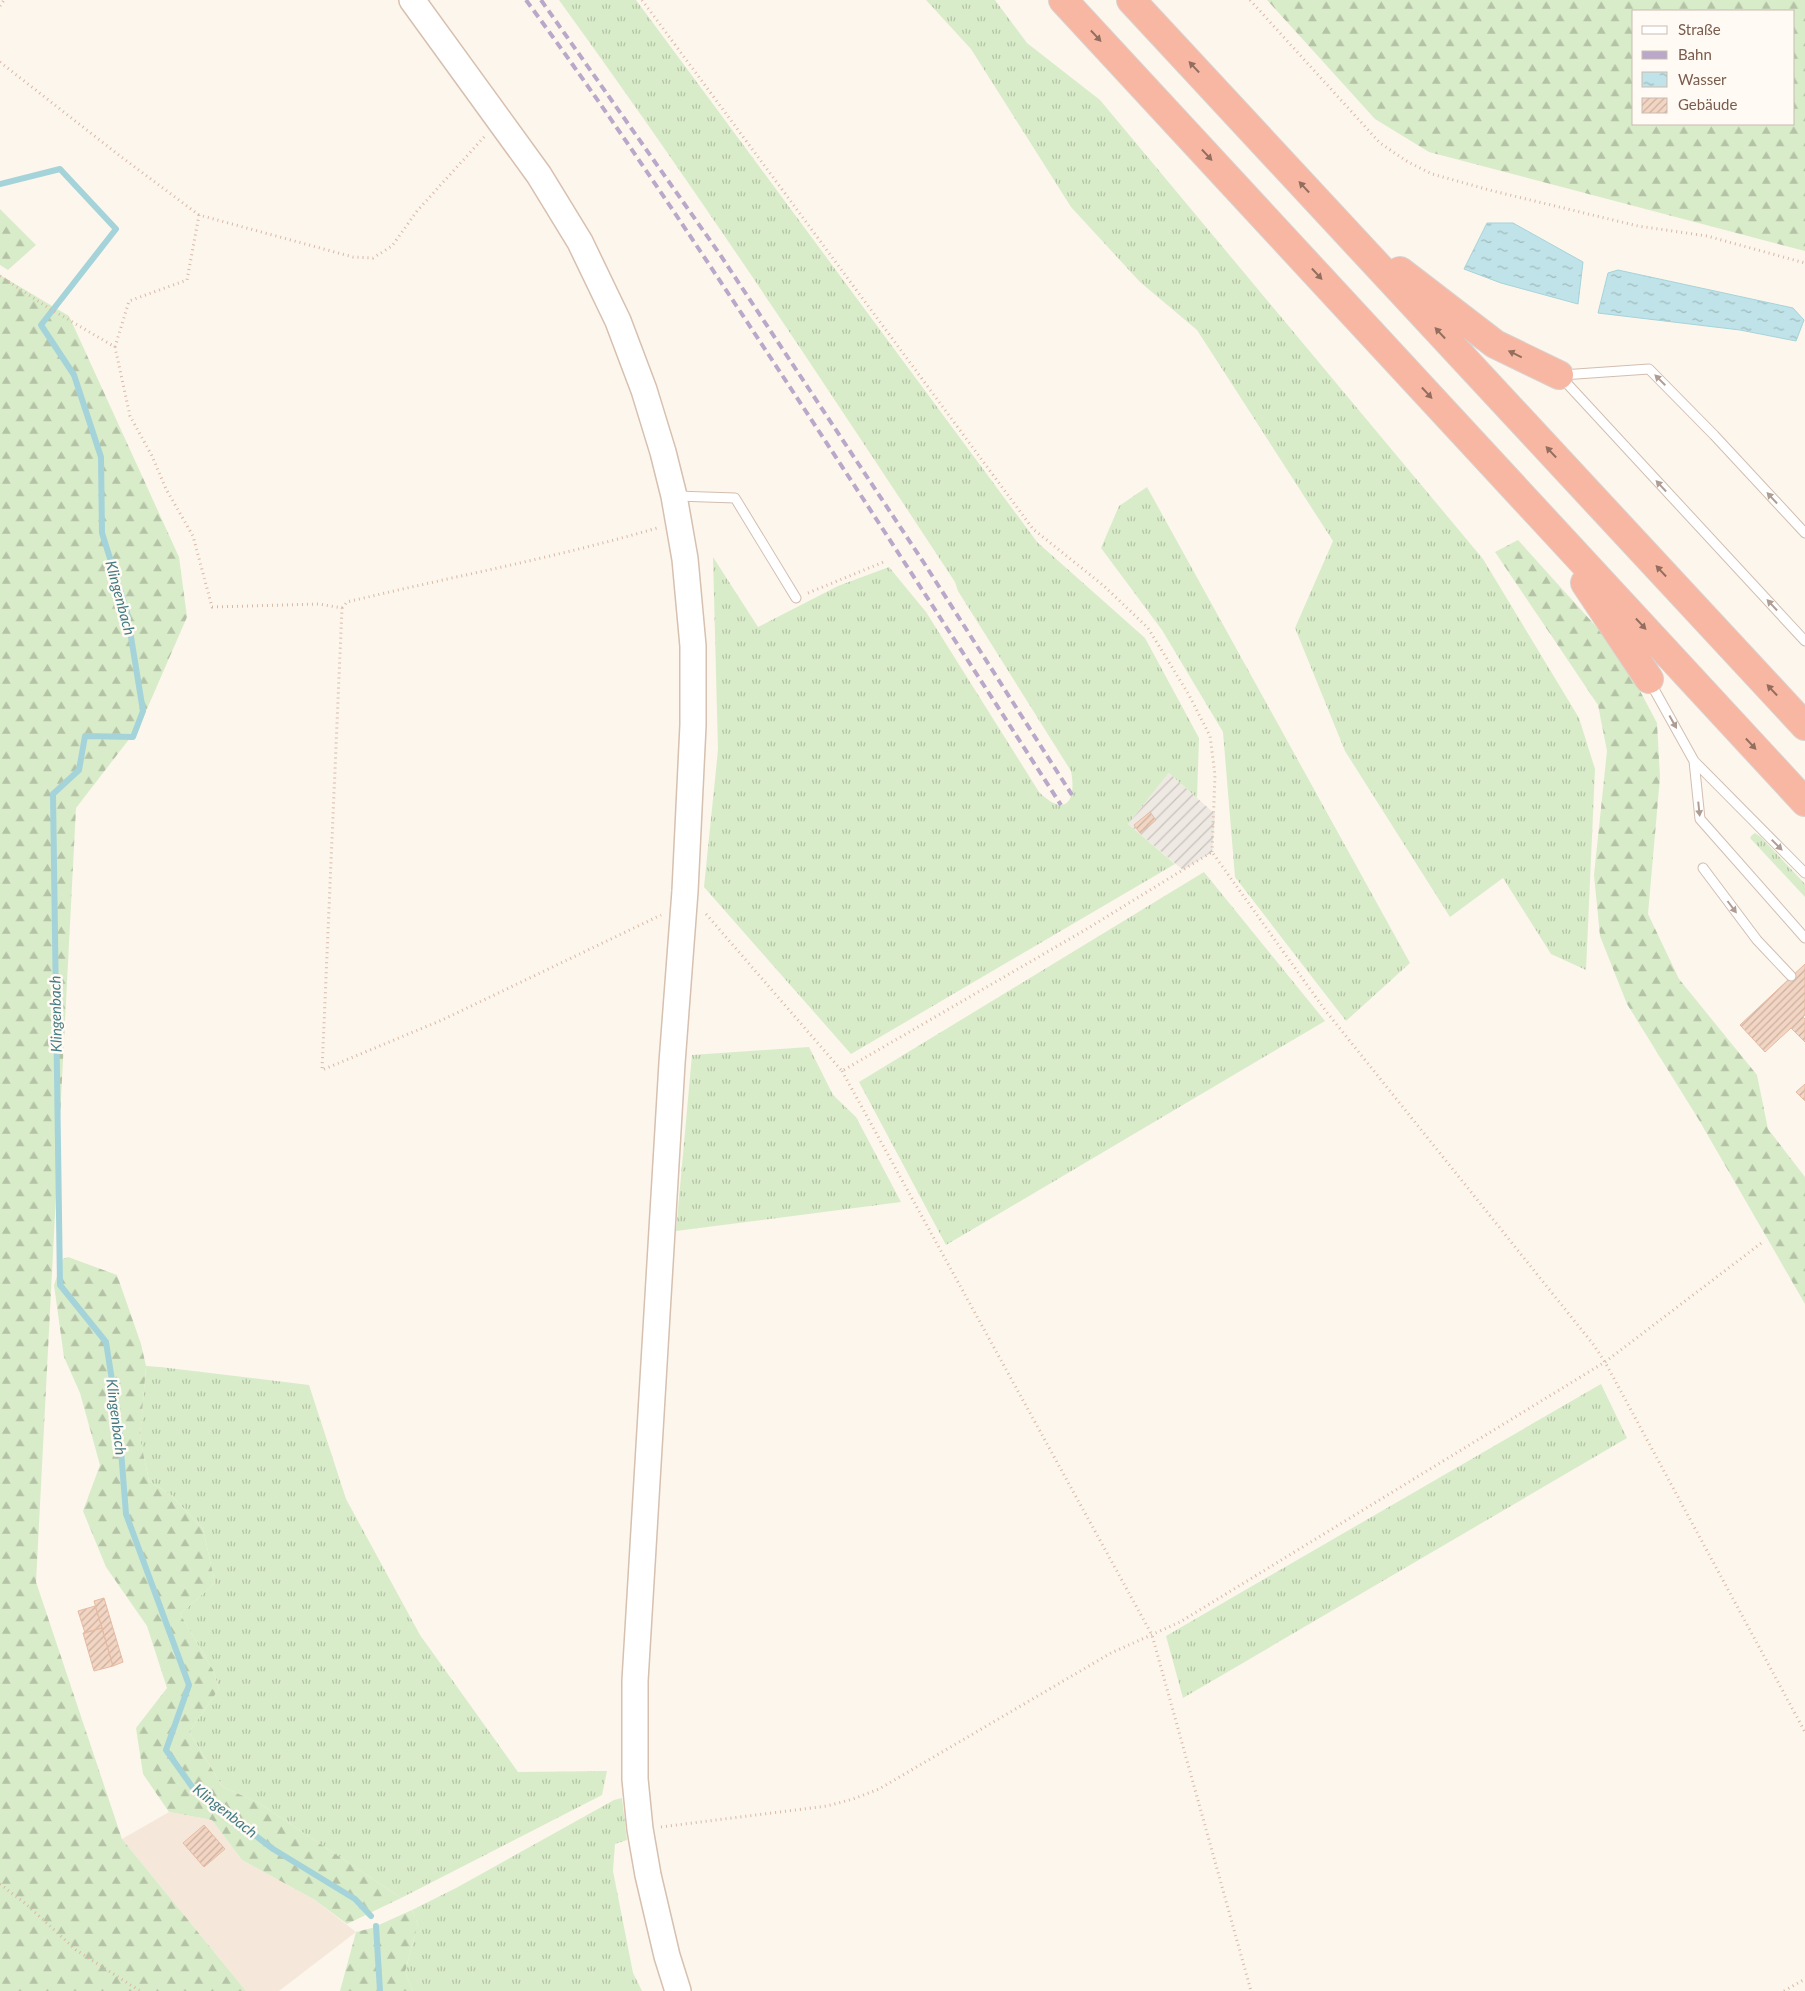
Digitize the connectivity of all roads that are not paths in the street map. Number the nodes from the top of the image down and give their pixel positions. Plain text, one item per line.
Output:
1 (412, 0) edge
2 (1063, 0) edge
3 (1132, 0) edge
4 (1337, 223) junction
5 (1559, 375) junction
6 (674, 496) junction
7 (1537, 511) junction
8 (1805, 533) edge
9 (796, 598) road end
10 (1805, 641) edge
11 (1649, 680) joint
12 (1805, 726) edge
13 (1694, 761) junction
14 (1805, 802) edge
15 (1703, 868) dead end
16 (1805, 873) edge
17 (1805, 938) edge
18 (1792, 976) dead end
19 (678, 1991) edge

1 - 6 main road
2 -> 7 highway
4 -> 3 highway
5 -> 4 highway
12 -> 4 highway
8 -> 5 lane
10 -> 5 lane
6 - 9 lane
6 - 19 main road
7 - 11 highway
7 -> 14 highway
11 -> 13 lane
13 -> 16 lane
13 -> 17 lane
15 -> 18 lane

